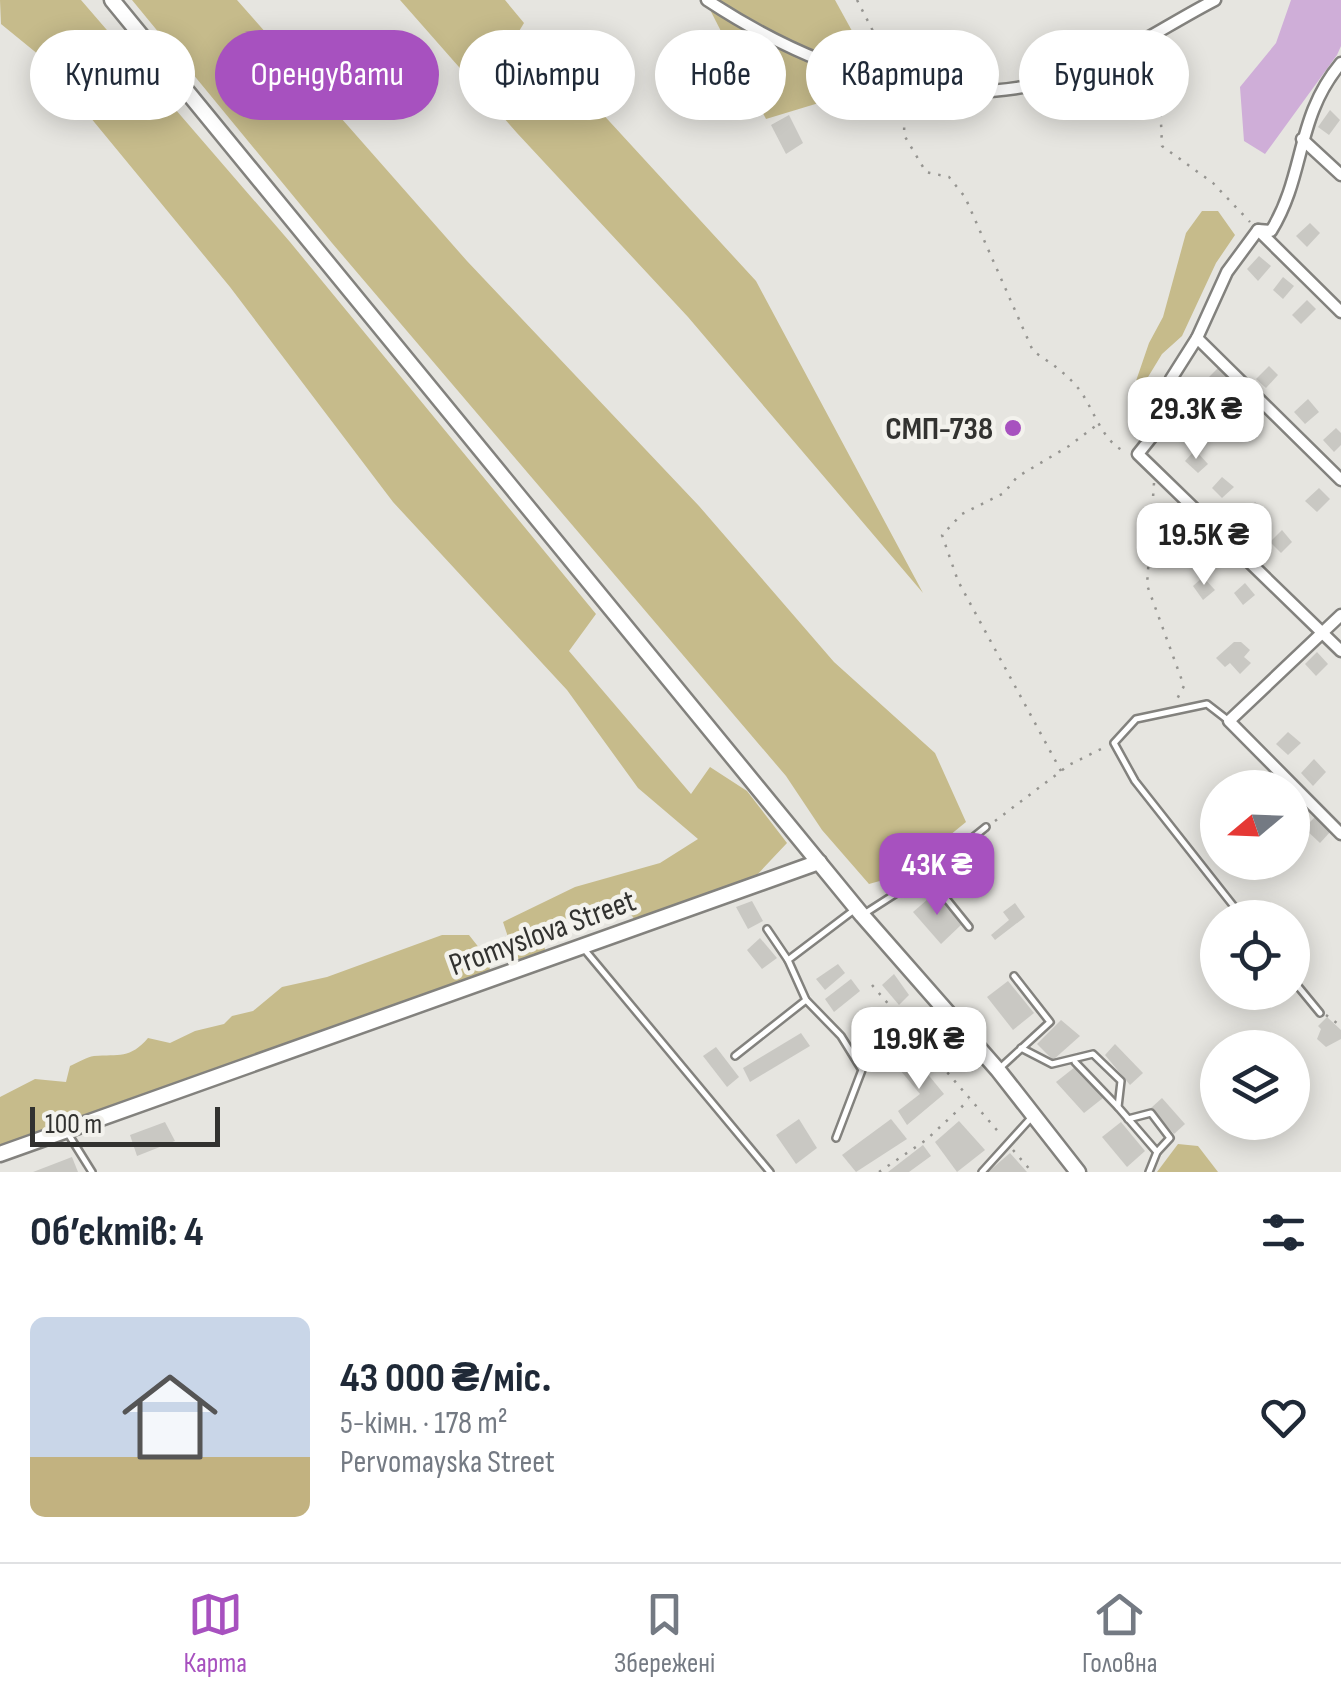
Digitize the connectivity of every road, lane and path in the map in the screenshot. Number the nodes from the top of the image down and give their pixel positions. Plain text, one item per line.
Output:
1 (112, 0) edge
2 (708, 0) edge
3 (857, 0) edge
4 (1215, 0) edge
5 (873, 30) edge
6 (1158, 30) edge
7 (806, 52) edge
8 (1341, 62) edge
9 (904, 120) edge
10 (1161, 120) edge
11 (1302, 139) junction
12 (1341, 174) edge
13 (1258, 230) junction
14 (1341, 312) edge
15 (1197, 338) junction
16 (1099, 423) junction
17 (1138, 454) junction
18 (1156, 472) junction
19 (1341, 480) edge
20 (1341, 615) edge
21 (1322, 634) junction
22 (1341, 651) edge
23 (1167, 712) junction
24 (1229, 721) junction
25 (1114, 743) junction
26 (1061, 771) junction
27 (986, 827) joint
28 (1341, 834) edge
29 (819, 862) junction
30 (926, 874) junction
31 (1230, 900) edge
32 (859, 912) junction
33 (969, 927) dead end
34 (767, 929) dead end
35 (582, 947) junction
36 (788, 960) junction
37 (1014, 976) dead end
38 (872, 985) dead end
39 (806, 1000) junction
40 (1310, 1001) edge
41 (1320, 1013) joint
42 (1341, 1026) edge
43 (1021, 1048) junction
44 (735, 1056) dead end
45 (1075, 1061) junction
46 (998, 1070) junction
47 (970, 1099) junction
48 (1118, 1107) junction
49 (1034, 1116) junction
50 (1128, 1119) junction
51 (66, 1130) junction
52 (836, 1138) dead end
53 (1007, 1142) junction
54 (1157, 1152) junction
55 (0, 1154) edge
56 (92, 1172) edge
57 (770, 1172) edge
58 (879, 1172) edge
59 (982, 1172) edge
60 (1032, 1172) edge
61 (1078, 1172) edge
62 (1149, 1172) edge

1 - 29 street
2 - 7 street
3 - 5 path
4 - 6 street
8 - 11 street
9 - 16 path
10 - 13 path
11 - 12 street
11 - 13 street
13 - 14 street
13 - 15 street
15 - 17 street
15 - 19 street
16 - 17 path
16 - 26 path
17 - 18 street
18 - 21 street
18 - 23 path
20 - 21 street
21 - 22 street
21 - 24 street
23 - 24 lane
23 - 25 lane
24 - 28 street
25 - 26 path
25 - 31 lane
26 - 27 path
27 - 30 lane
29 - 32 street
29 - 35 street, Promyslova Street
30 - 32 lane
30 - 33 lane
32 - 36 lane
32 - 46 street
34 - 36 lane
35 - 51 street, Promyslova Street
35 - 57 lane
36 - 39 lane
37 - 43 lane
38 - 47 path
39 - 44 lane
39 - 52 lane
40 - 41 lane
41 - 42 path
43 - 45 lane
43 - 46 lane
45 - 48 lane
45 - 48 lane
46 - 49 street
47 - 53 path
47 - 58 path
48 - 50 lane
49 - 53 lane
49 - 61 street
50 - 54 lane
50 - 54 lane
51 - 55 street, Promyslova Street
51 - 56 lane
53 - 59 lane
53 - 60 path
54 - 62 lane

